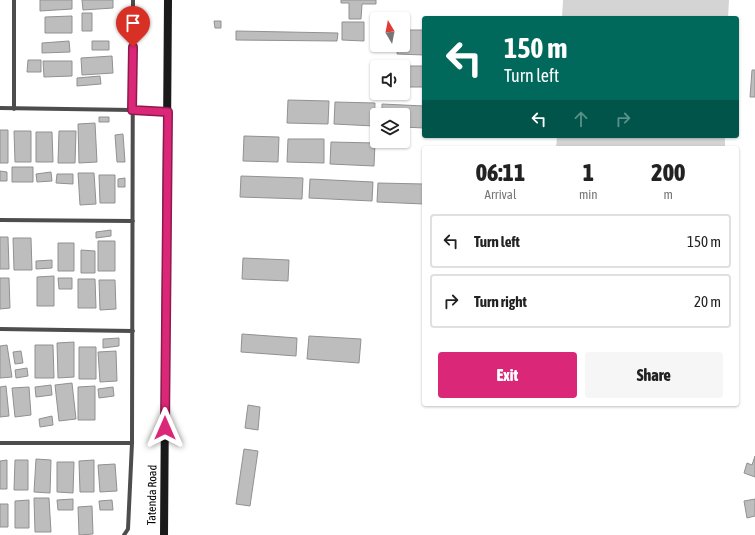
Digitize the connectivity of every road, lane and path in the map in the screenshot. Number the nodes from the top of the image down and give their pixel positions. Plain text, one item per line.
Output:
1 (14, 0) edge
2 (133, 0) edge
3 (168, 0) edge
4 (0, 108) edge
5 (14, 109) junction
6 (132, 110) junction
7 (168, 112) junction
8 (0, 220) edge
9 (133, 222) junction
10 (0, 328) edge
11 (133, 330) junction
12 (0, 443) edge
13 (132, 443) junction
14 (124, 535) edge
15 (164, 535) edge

1 - 5 street
2 - 6 street
3 - 7 street, Tatenda Road
4 - 5 street
5 - 6 street
6 - 7 street
6 - 9 street
7 - 15 street, Tatenda Road
8 - 9 street
9 - 11 street
10 - 11 street
11 - 13 street
12 - 13 street
13 - 14 street

